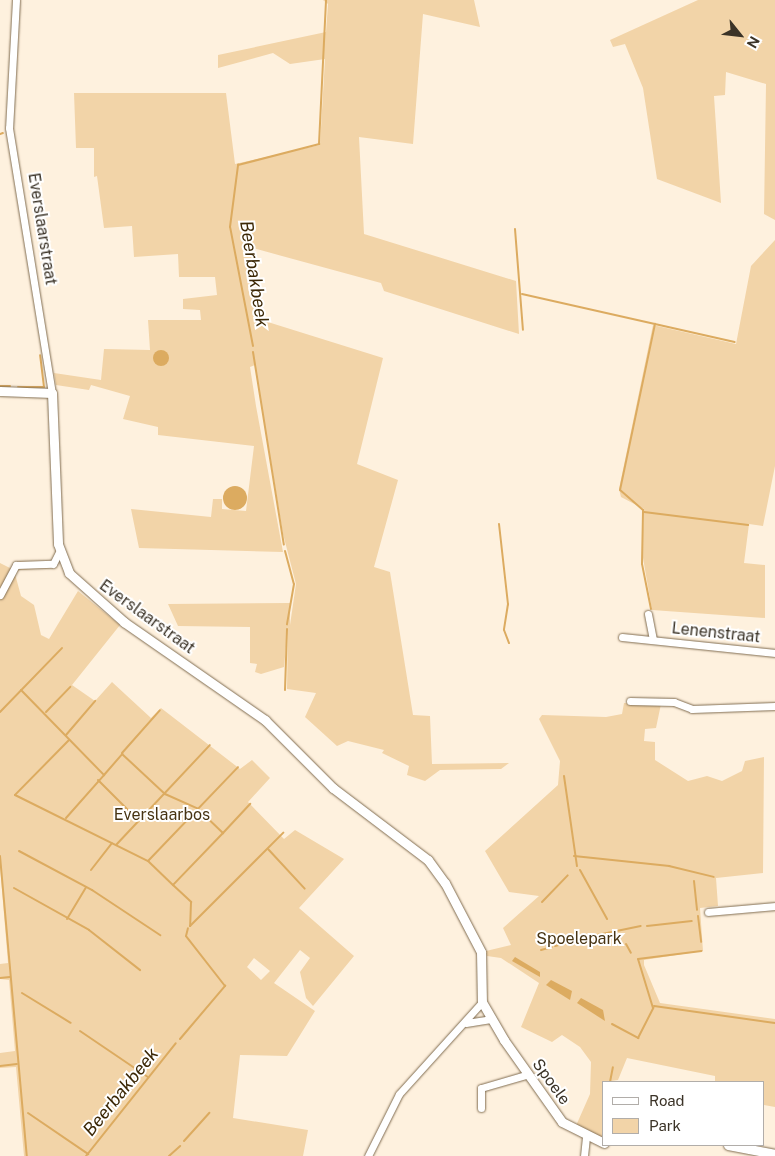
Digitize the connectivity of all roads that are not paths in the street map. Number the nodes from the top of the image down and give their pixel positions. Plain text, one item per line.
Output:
1 (16, 0) edge
2 (0, 391) edge
3 (52, 393) junction
4 (59, 552) junction
5 (53, 564) junction
6 (64, 565) junction
7 (0, 595) edge
8 (648, 614) dead end
9 (622, 638) dead end
10 (653, 640) junction
11 (775, 653) edge
12 (630, 701) dead end
13 (775, 706) edge
14 (775, 906) edge
15 (708, 912) dead end
16 (482, 1002) junction
17 (491, 1019) junction
18 (466, 1023) junction
19 (526, 1075) junction
20 (481, 1108) dead end
21 (586, 1138) junction
22 (602, 1142) edge
23 (733, 1146) edge
24 (775, 1154) edge
25 (368, 1156) edge
26 (584, 1156) edge

1 - 3 street, Everslaarstraat
2 - 3 street
3 - 4 street, Everslaarstraat
4 - 5 street
4 - 6 street, Everslaarstraat
5 - 6 street
5 - 7 street
6 - 16 street, Everslaarstraat
8 - 10 street, Lenenstraat
9 - 10 street, Lenenstraat
10 - 11 street, Lenenstraat
12 - 13 street
14 - 15 street
16 - 17 street, Everslaarstraat
16 - 18 street
17 - 18 street
17 - 19 street, Spoele
18 - 25 street
19 - 20 street
19 - 21 street, Spoele
21 - 22 street, Spoele
21 - 26 street
23 - 24 street

